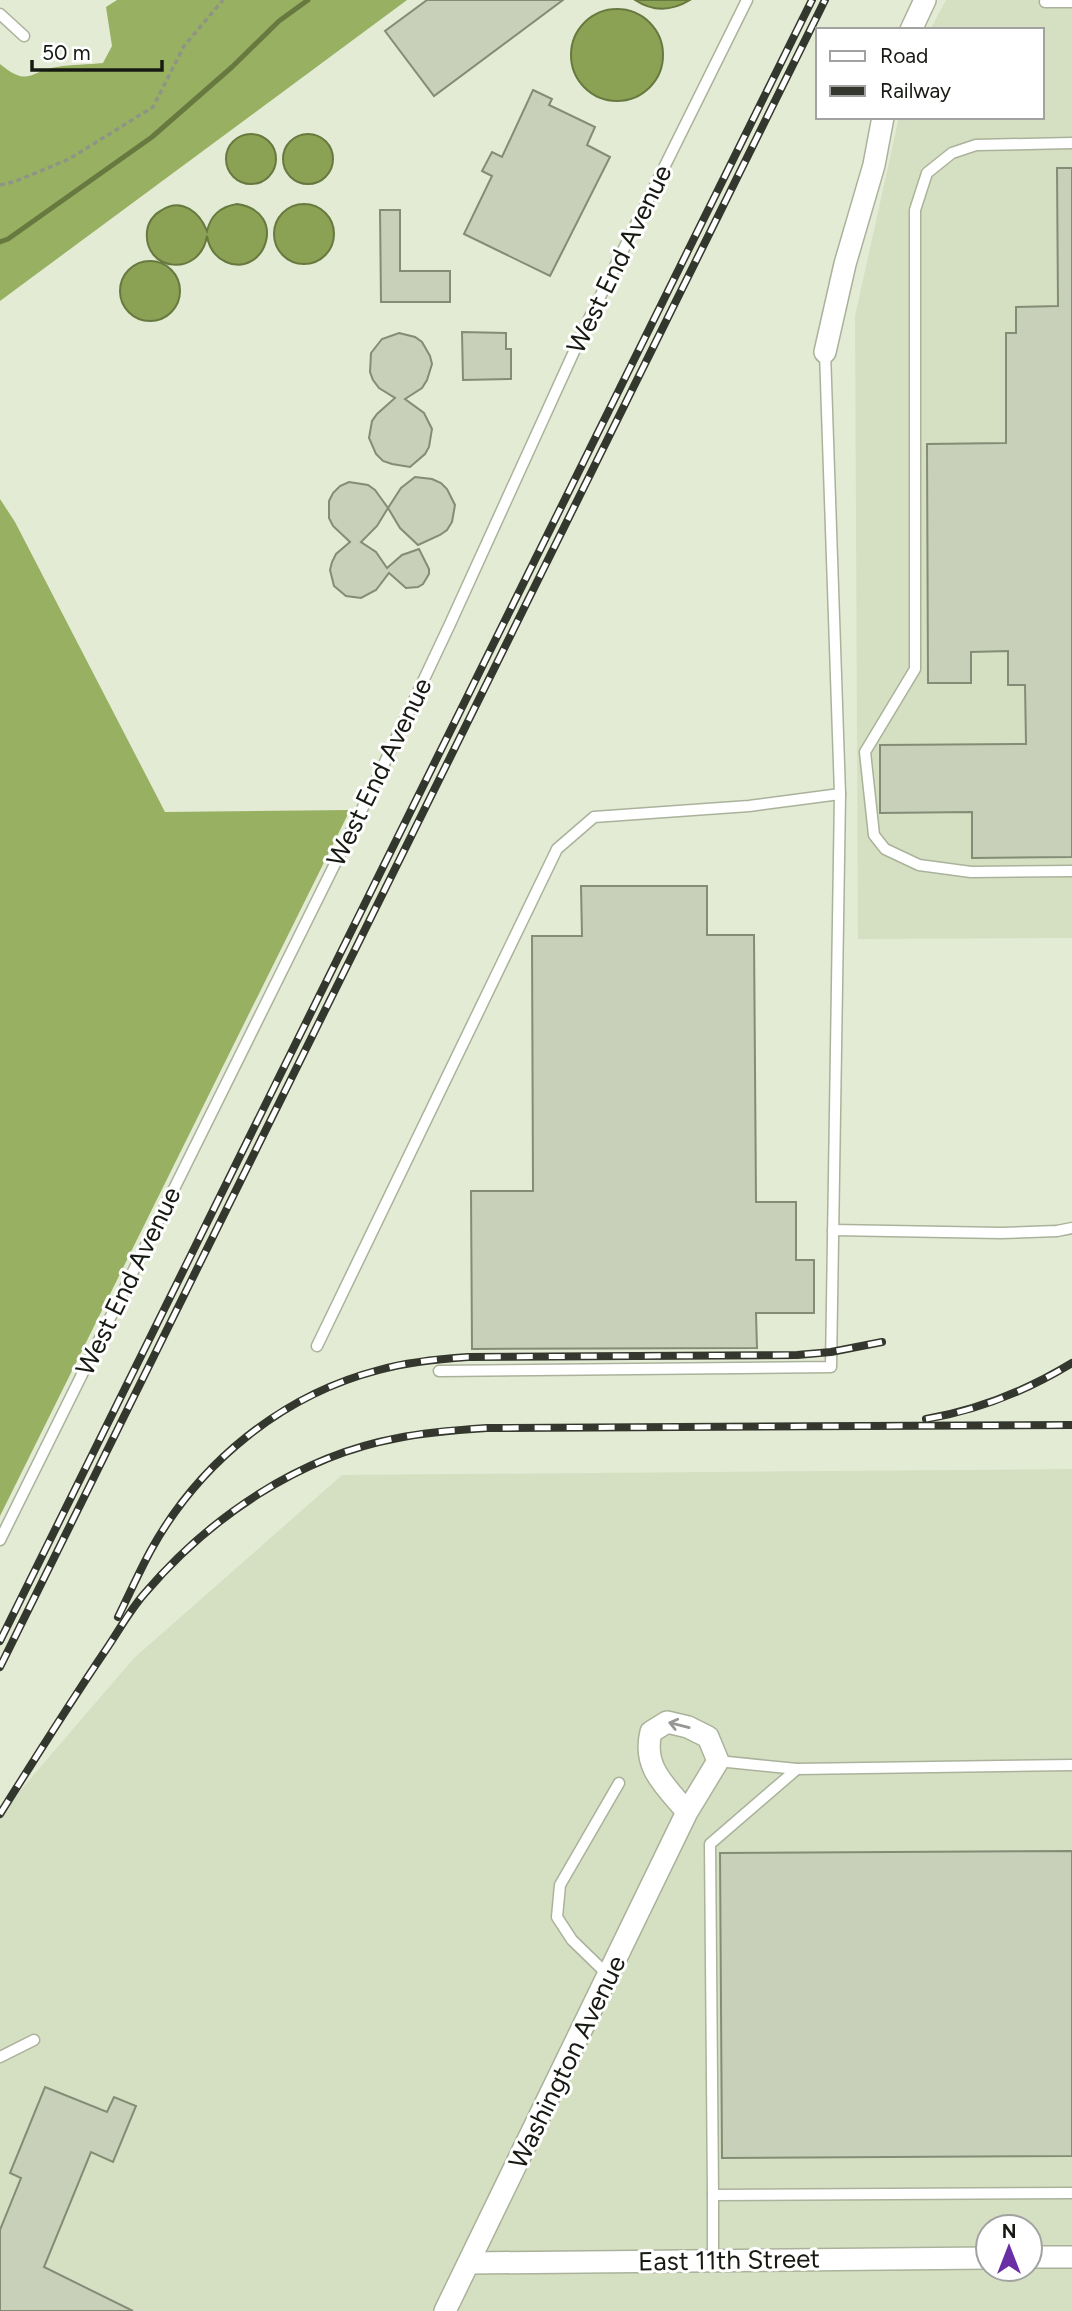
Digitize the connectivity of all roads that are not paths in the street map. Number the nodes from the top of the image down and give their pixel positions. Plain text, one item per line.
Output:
1 (747, 0) edge
2 (925, 0) edge
3 (1045, 2) dead end
4 (1072, 2) edge
5 (0, 14) edge
6 (912, 28) edge
7 (24, 36) dead end
8 (883, 119) edge
9 (1072, 143) edge
10 (825, 352) joint
11 (840, 794) junction
12 (1072, 871) edge
13 (1072, 1228) edge
14 (834, 1230) junction
15 (317, 1346) dead end
16 (439, 1371) dead end
17 (0, 1539) edge
18 (718, 1761) junction
19 (1072, 1765) edge
20 (797, 1769) junction
21 (619, 1783) dead end
22 (687, 1812) junction
23 (608, 1975) junction
24 (34, 2039) dead end
25 (0, 2057) edge
26 (1072, 2193) edge
27 (713, 2195) junction
28 (1044, 2257) edge
29 (1072, 2257) edge
30 (974, 2258) edge
31 (713, 2260) junction
32 (470, 2263) junction
33 (446, 2311) edge

1 - 17 lane, West End Avenue
2 - 6 street
3 - 4 lane
5 - 7 lane
8 - 10 street
9 - 12 lane
10 - 11 lane
11 - 14 lane
11 - 15 lane
13 - 14 lane
14 - 16 lane
18 - 20 lane
18 - 22 street, Washington Avenue
18 -> 22 street
19 - 20 lane
20 - 27 lane
21 - 23 lane
22 - 23 street, Washington Avenue
23 - 32 street, Washington Avenue
24 - 25 lane
26 - 27 lane
27 - 31 lane
28 - 29 street
30 - 31 street, East 11th Street
31 - 32 street, East 11th Street
32 - 33 street, Washington Avenue

